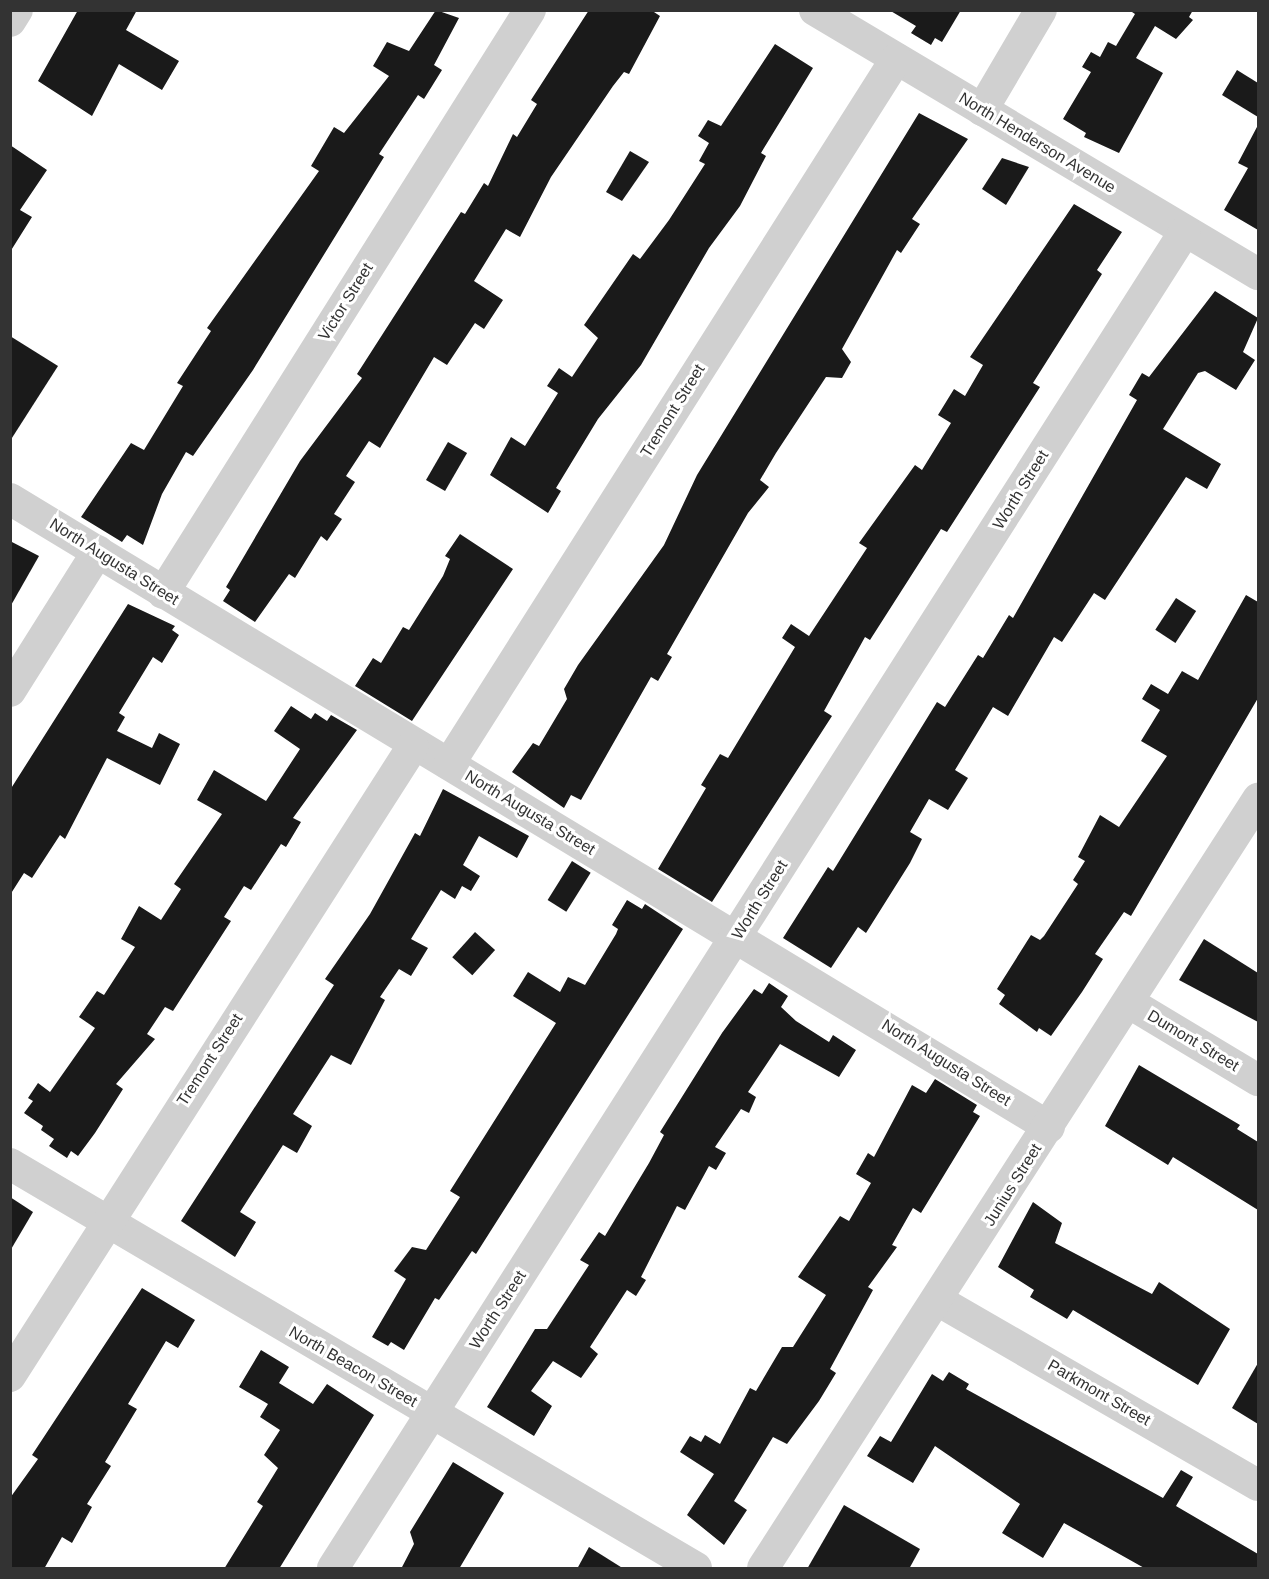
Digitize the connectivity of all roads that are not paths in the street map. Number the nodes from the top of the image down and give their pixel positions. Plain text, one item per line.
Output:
1 (17, 10) edge
2 (530, 10) edge
3 (815, 10) edge
4 (1041, 10) edge
5 (10, 21) edge
6 (896, 58) junction
7 (982, 110) junction
8 (1185, 231) junction
9 (1258, 274) edge
10 (10, 499) edge
11 (98, 551) junction
12 (162, 593) junction
13 (10, 691) edge
14 (413, 746) junction
15 (449, 764) junction
16 (1258, 799) edge
17 (737, 937) junction
18 (1128, 1002) junction
19 (1258, 1080) edge
20 (1049, 1127) junction
21 (10, 1164) edge
22 (106, 1221) junction
23 (939, 1301) junction
24 (10, 1376) edge
25 (432, 1414) junction
26 (1258, 1485) edge
27 (333, 1569) edge
28 (696, 1569) edge
29 (764, 1569) edge

1 - 5 street
2 - 12 street, Victor Street
3 - 6 street, North Henderson Avenue
4 - 7 street
6 - 7 street, North Henderson Avenue
6 - 15 street, Tremont Street
7 - 8 street, North Henderson Avenue
8 - 9 street, North Henderson Avenue
8 - 17 street, Worth Street
10 - 11 street, North Augusta Street
11 - 12 street, North Augusta Street
11 - 13 street
12 - 14 street, North Augusta Street
14 - 15 street, North Augusta Street
14 - 22 street, Tremont Street
15 - 17 street, North Augusta Street
16 - 18 street, Junius Street
17 - 20 street, North Augusta Street
17 - 25 street, Worth Street
18 - 19 street, Dumont Street
18 - 20 street, Junius Street
20 - 23 street, Junius Street
21 - 22 street, North Beacon Street
22 - 24 street, Tremont Street
22 - 25 street, North Beacon Street
23 - 26 street, Parkmont Street
23 - 29 street, Junius Street
25 - 27 street, Worth Street
25 - 28 street, North Beacon Street

